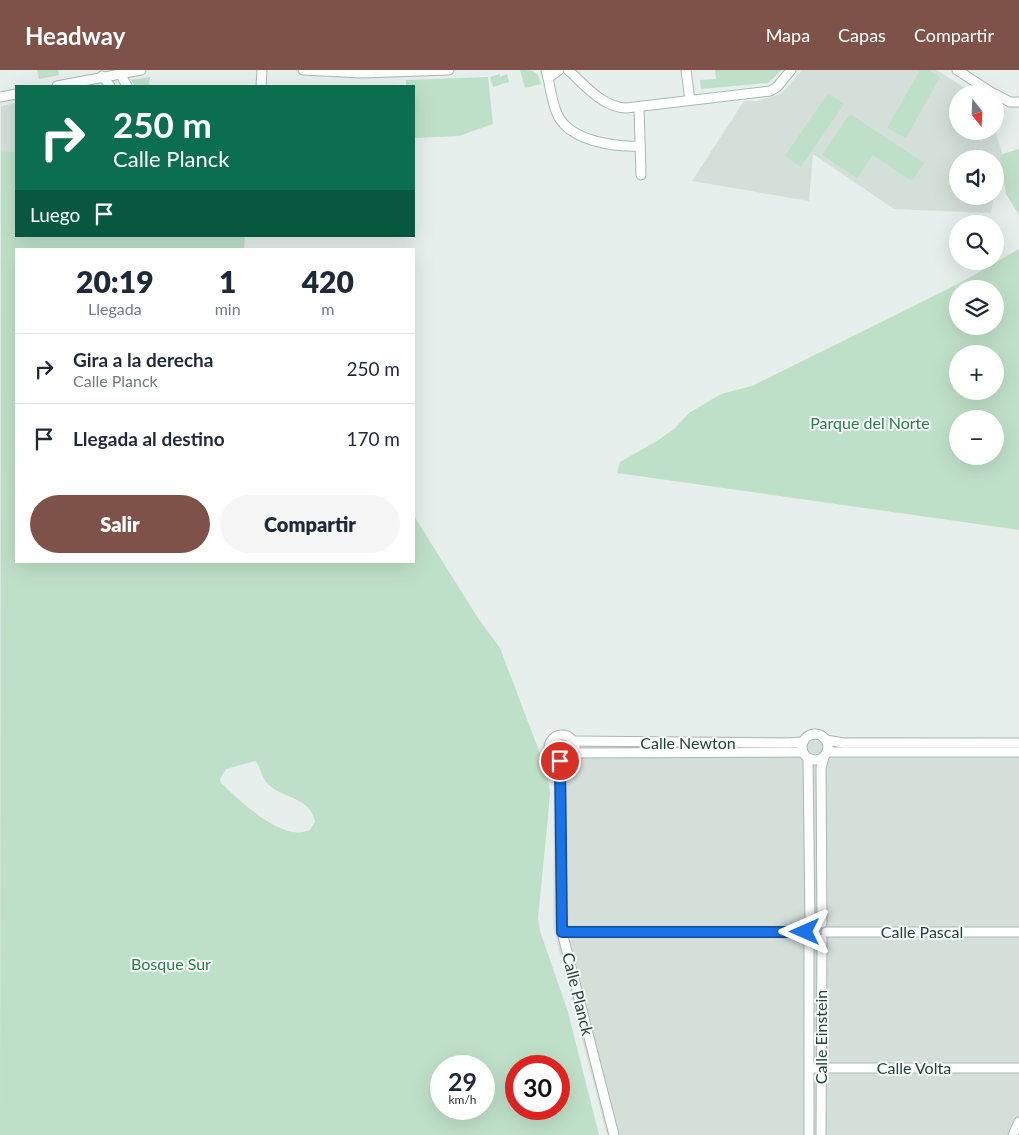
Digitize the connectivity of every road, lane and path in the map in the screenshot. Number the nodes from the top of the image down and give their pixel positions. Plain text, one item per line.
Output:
1 (141, 70) edge
2 (262, 70) edge
3 (303, 70) edge
4 (449, 70) edge
5 (560, 70) edge
6 (568, 70) edge
7 (686, 70) edge
8 (791, 70) edge
9 (957, 70) edge
10 (111, 74) edge
11 (547, 74) edge
12 (62, 85) edge
13 (126, 85) edge
14 (261, 85) edge
15 (980, 85) edge
16 (15, 94) edge
17 (0, 97) edge
18 (1004, 99) edge
19 (690, 100) junction
20 (1019, 102) edge
21 (639, 107) junction
22 (640, 146) junction
23 (641, 174) dead end
24 (826, 740) junction
25 (572, 741) junction
26 (804, 742) junction
27 (1019, 743) edge
28 (574, 752) junction
29 (1019, 752) edge
30 (825, 754) junction
31 (806, 755) junction
32 (560, 761) junction
33 (810, 922) junction
34 (822, 923) junction
35 (562, 932) junction
36 (1019, 932) edge
37 (807, 936) junction
38 (824, 936) junction
39 (810, 1068) junction
40 (821, 1068) junction
41 (1019, 1068) edge
42 (1019, 1122) edge
43 (614, 1135) edge
44 (809, 1135) edge
45 (821, 1135) edge
46 (1013, 1135) edge

1 - 10 street
2 - 14 street
3 - 4 street
5 - 11 street
6 - 21 street
7 - 19 street
8 - 19 street
9 - 15 street
10 - 12 street
10 - 13 street
11 - 22 street
16 - 17 street
18 - 20 street
19 - 21 street
21 - 22 street
22 - 23 street
24 - 26 street
24 - 27 street
24 - 30 street
25 - 26 street, Calle Newton
25 - 28 street
25 - 32 street
26 - 31 street
28 - 31 street, Calle Newton
28 - 32 street
29 - 30 street
30 - 31 street
30 - 34 street
31 - 33 street
32 - 35 street, Calle Planck
33 - 34 street
33 - 37 street
34 - 38 street
35 - 37 street
35 - 43 street, Calle Planck
36 - 38 street, Calle Pascal
37 - 38 street
37 - 39 street, Calle Einstein
38 - 40 street, Calle Einstein
39 - 40 street, Calle Volta
39 - 44 street, Calle Einstein
40 - 41 street, Calle Volta
40 - 45 street, Calle Einstein
42 - 46 street

